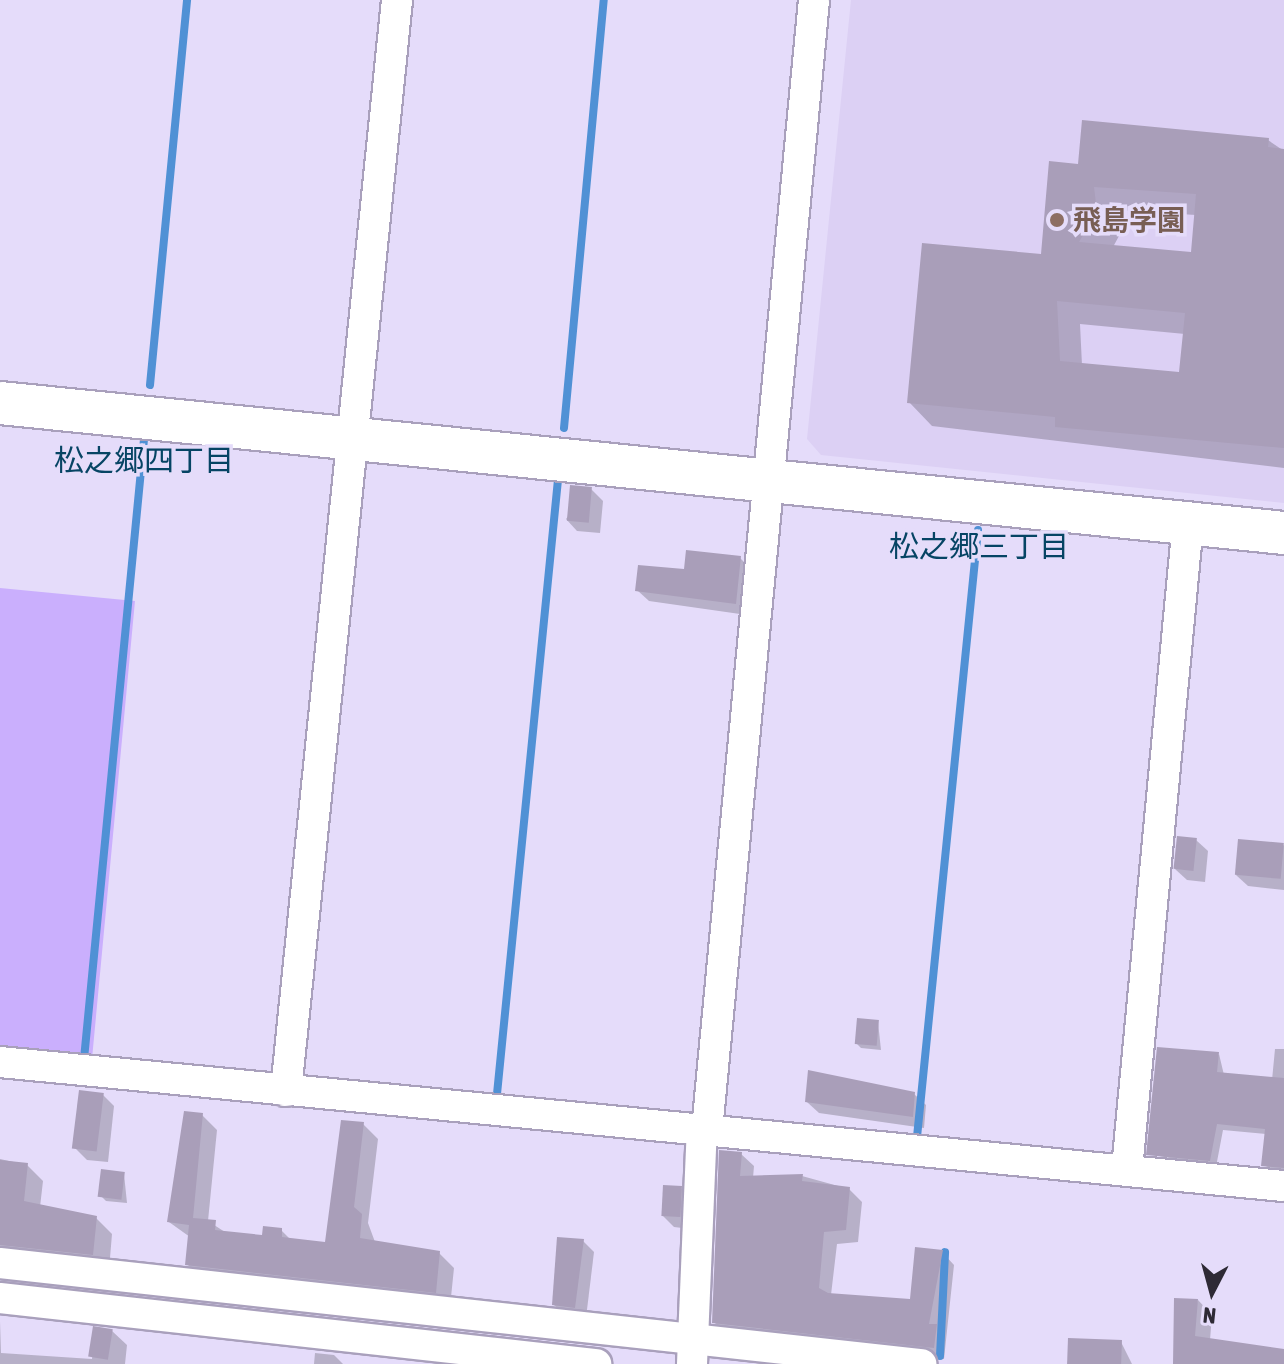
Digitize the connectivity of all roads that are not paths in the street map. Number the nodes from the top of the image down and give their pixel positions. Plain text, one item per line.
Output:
1 (397, 0) edge
2 (814, 0) edge
3 (0, 403) edge
4 (354, 438) junction
5 (769, 476) junction
6 (1188, 523) junction
7 (1284, 533) edge
8 (0, 1062) edge
9 (286, 1091) junction
10 (704, 1130) junction
11 (1127, 1169) junction
12 (1284, 1186) edge
13 (0, 1263) edge
14 (0, 1298) edge
15 (693, 1349) edge
16 (596, 1364) edge
17 (921, 1364) edge

1 - 4 street
2 - 5 street
3 - 4 street
4 - 5 street
4 - 9 street
5 - 6 street
5 - 10 street
6 - 7 street
6 - 11 street
8 - 9 street
9 - 10 street
10 - 11 street
10 - 15 street
11 - 12 street
13 - 15 street
14 - 16 street
15 - 17 street

